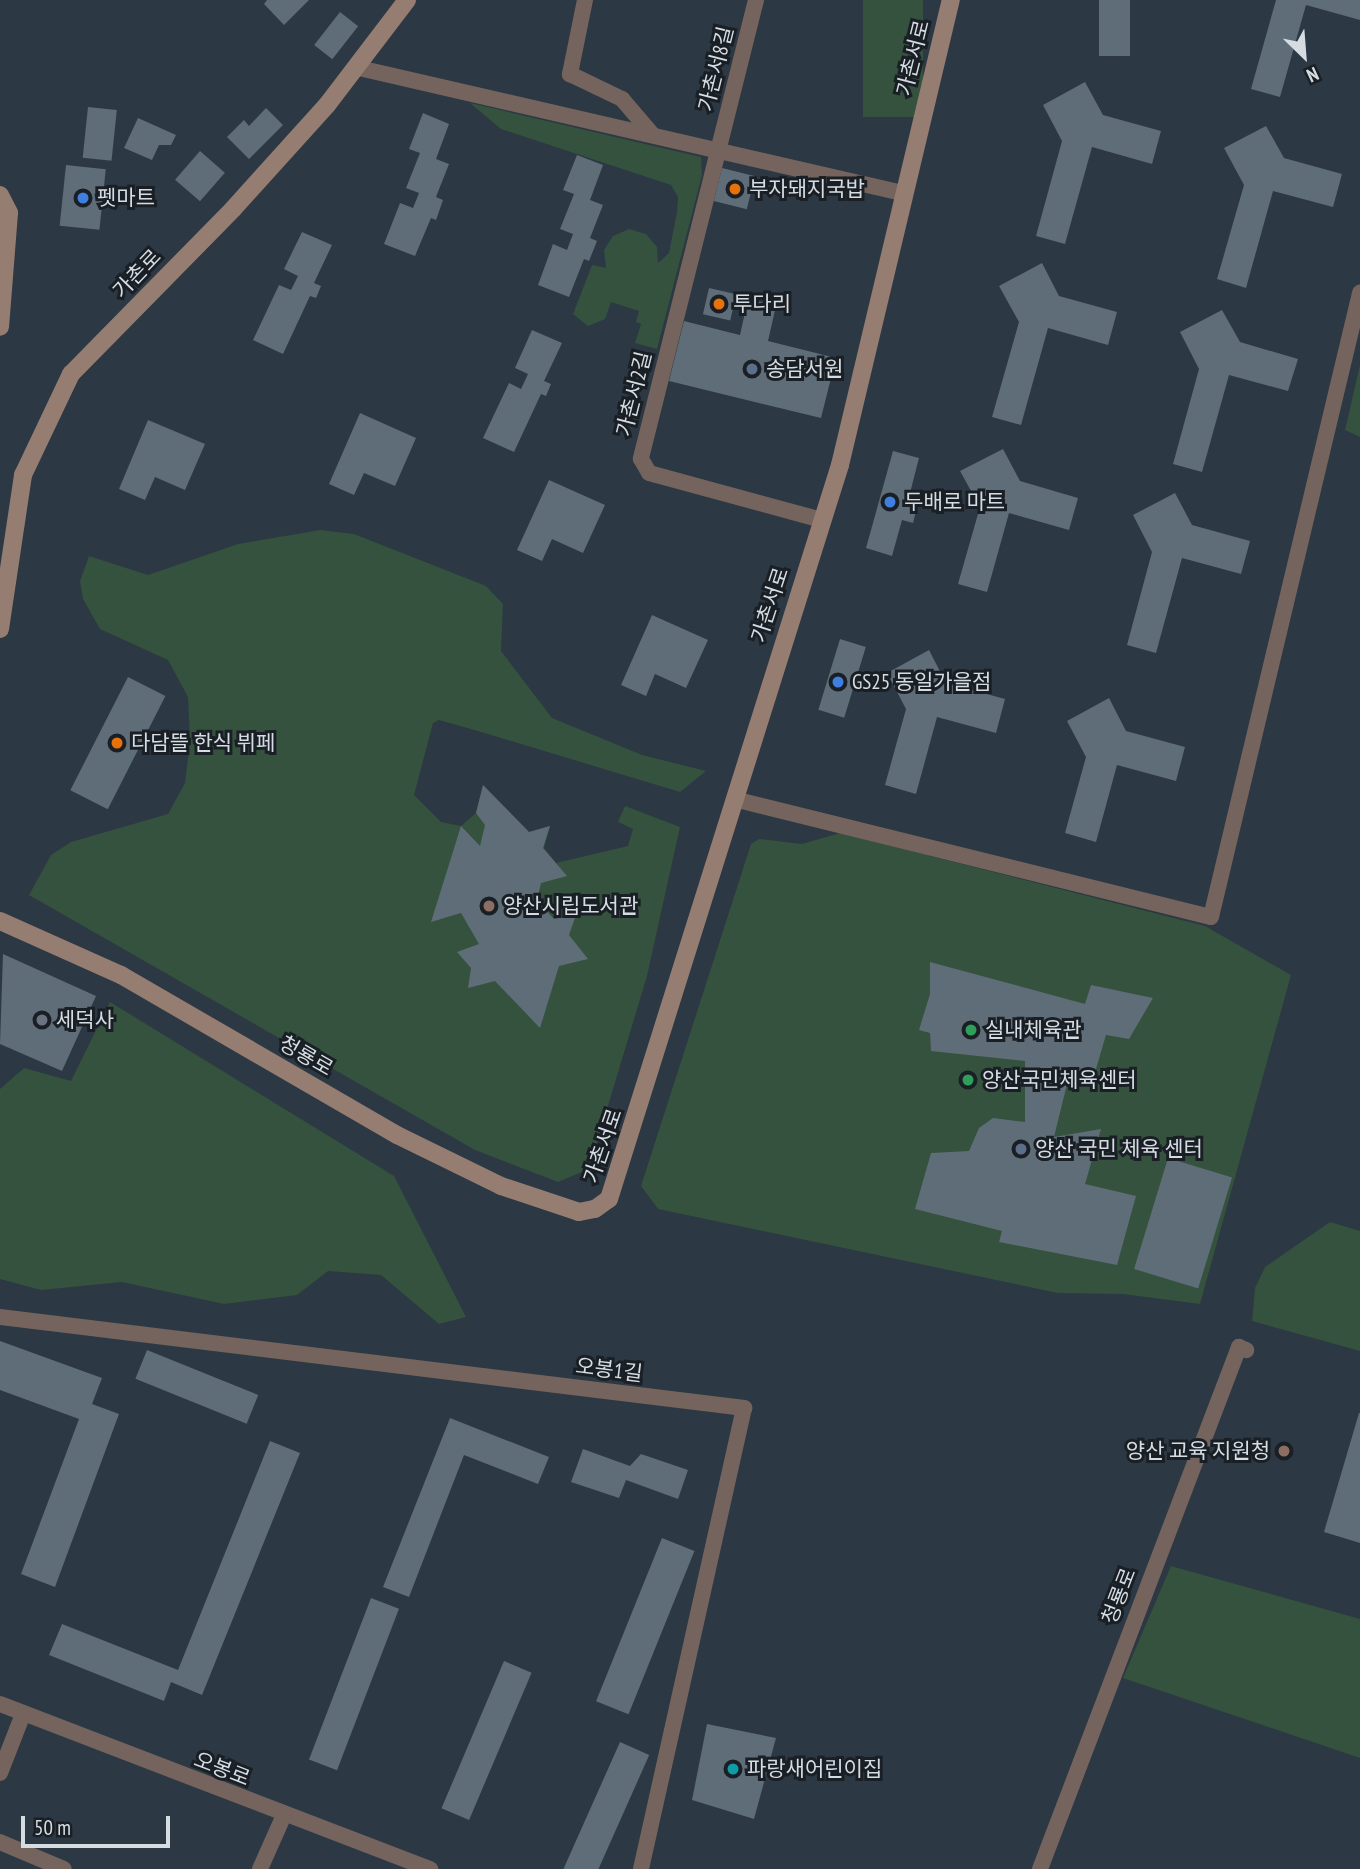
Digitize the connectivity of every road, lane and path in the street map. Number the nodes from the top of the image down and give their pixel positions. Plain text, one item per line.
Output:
1 (407, 0) edge
2 (585, 0) edge
3 (756, 0) edge
4 (951, 0) edge
5 (359, 68) junction
6 (652, 134) junction
7 (718, 149) junction
8 (902, 193) junction
9 (0, 195) edge
10 (1360, 293) edge
11 (0, 327) edge
12 (822, 520) junction
13 (0, 629) edge
14 (734, 799) junction
15 (0, 921) edge
16 (595, 1209) joint
17 (0, 1317) edge
18 (1246, 1350) dead end
19 (0, 1704) edge
20 (23, 1714) junction
21 (0, 1773) edge
22 (284, 1815) junction
23 (0, 1842) edge
24 (64, 1869) edge
25 (260, 1869) edge
26 (430, 1869) edge
27 (641, 1869) edge
28 (1040, 1869) edge

1 - 5 street, 가촌로
2 - 6 street
3 - 7 street, 가촌서8길
4 - 8 street, 가촌서로
5 - 6 street
5 - 13 street, 가촌로
6 - 7 street
7 - 8 street
7 - 12 street, 가촌서2길
8 - 12 street, 가촌서로
9 - 11 street
10 - 14 street
12 - 14 street, 가촌서로
14 - 16 street, 가촌서로
15 - 16 street, 청룡로
17 - 27 street, 오봉1길
18 - 28 street, 청룡로
19 - 20 street, 오봉로
20 - 21 street
20 - 22 street, 오봉로
22 - 25 street
22 - 26 street, 오봉로
23 - 24 street

